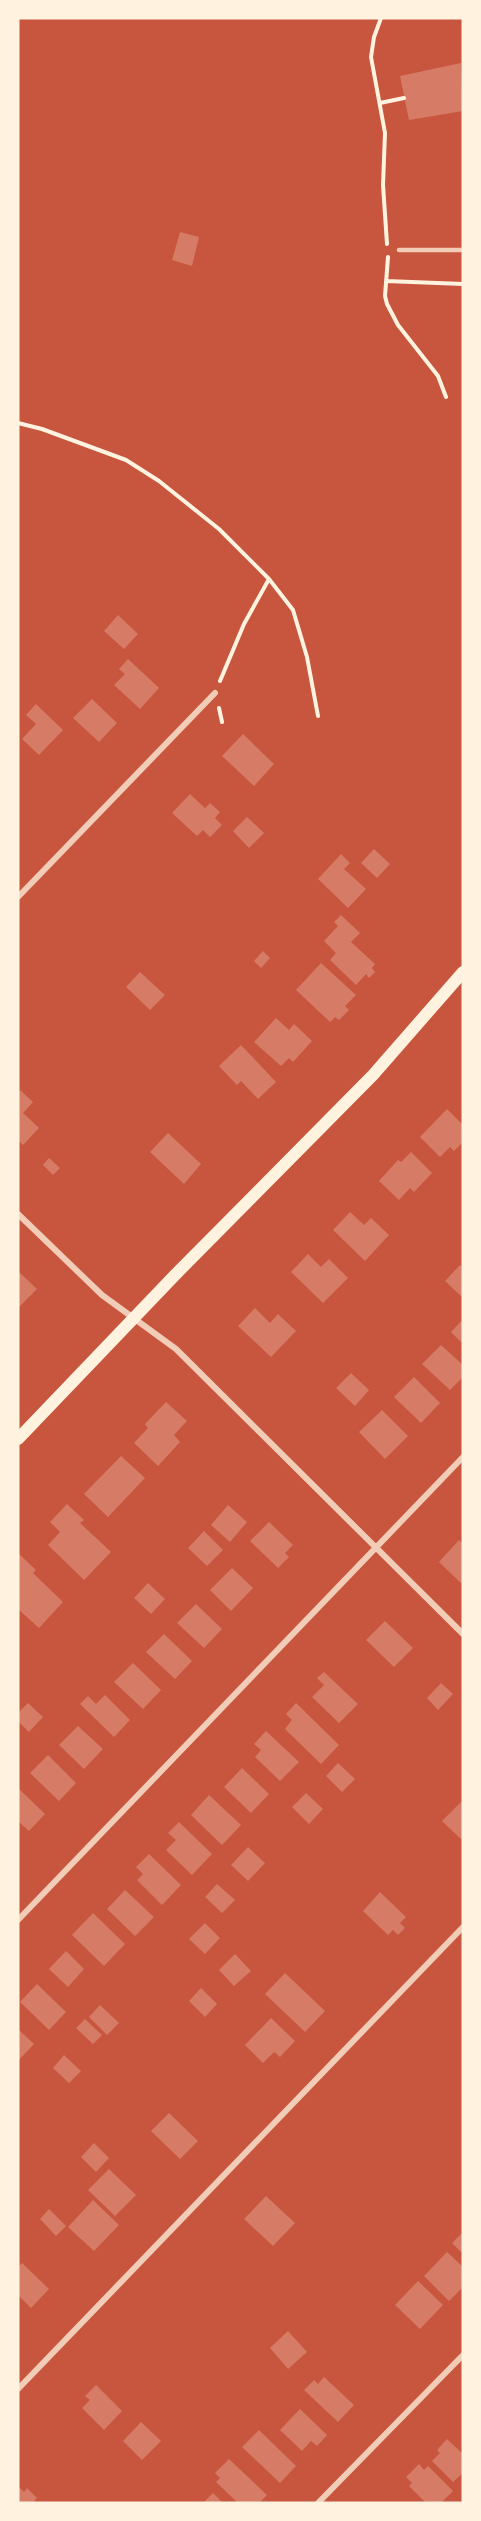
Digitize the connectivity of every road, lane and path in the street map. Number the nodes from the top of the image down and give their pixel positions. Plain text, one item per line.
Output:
1 (381, 18) edge
2 (404, 98) dead end
3 (380, 103) junction
4 (399, 250) dead end
5 (463, 250) edge
6 (386, 281) junction
7 (463, 284) edge
8 (446, 397) dead end
9 (18, 423) edge
10 (269, 579) junction
11 (215, 693) junction
12 (318, 716) dead end
13 (222, 722) dead end
14 (18, 897) edge
15 (463, 972) edge
16 (18, 1214) edge
17 (134, 1318) junction
18 (18, 1439) edge
19 (463, 1457) edge
20 (376, 1547) junction
21 (463, 1634) edge
22 (18, 1920) edge
23 (463, 1927) edge
24 (463, 2355) edge
25 (18, 2388) edge
26 (318, 2503) edge

1 - 3 path
2 - 3 path
3 - 6 path
4 - 5 lane
6 - 7 path
6 - 8 path
9 - 10 path
10 - 11 path
10 - 12 path
11 - 13 path
11 - 14 street
15 - 17 main road
16 - 17 street
17 - 18 main road
17 - 20 street
19 - 20 street
20 - 21 street
20 - 22 street
23 - 25 street
24 - 26 street

